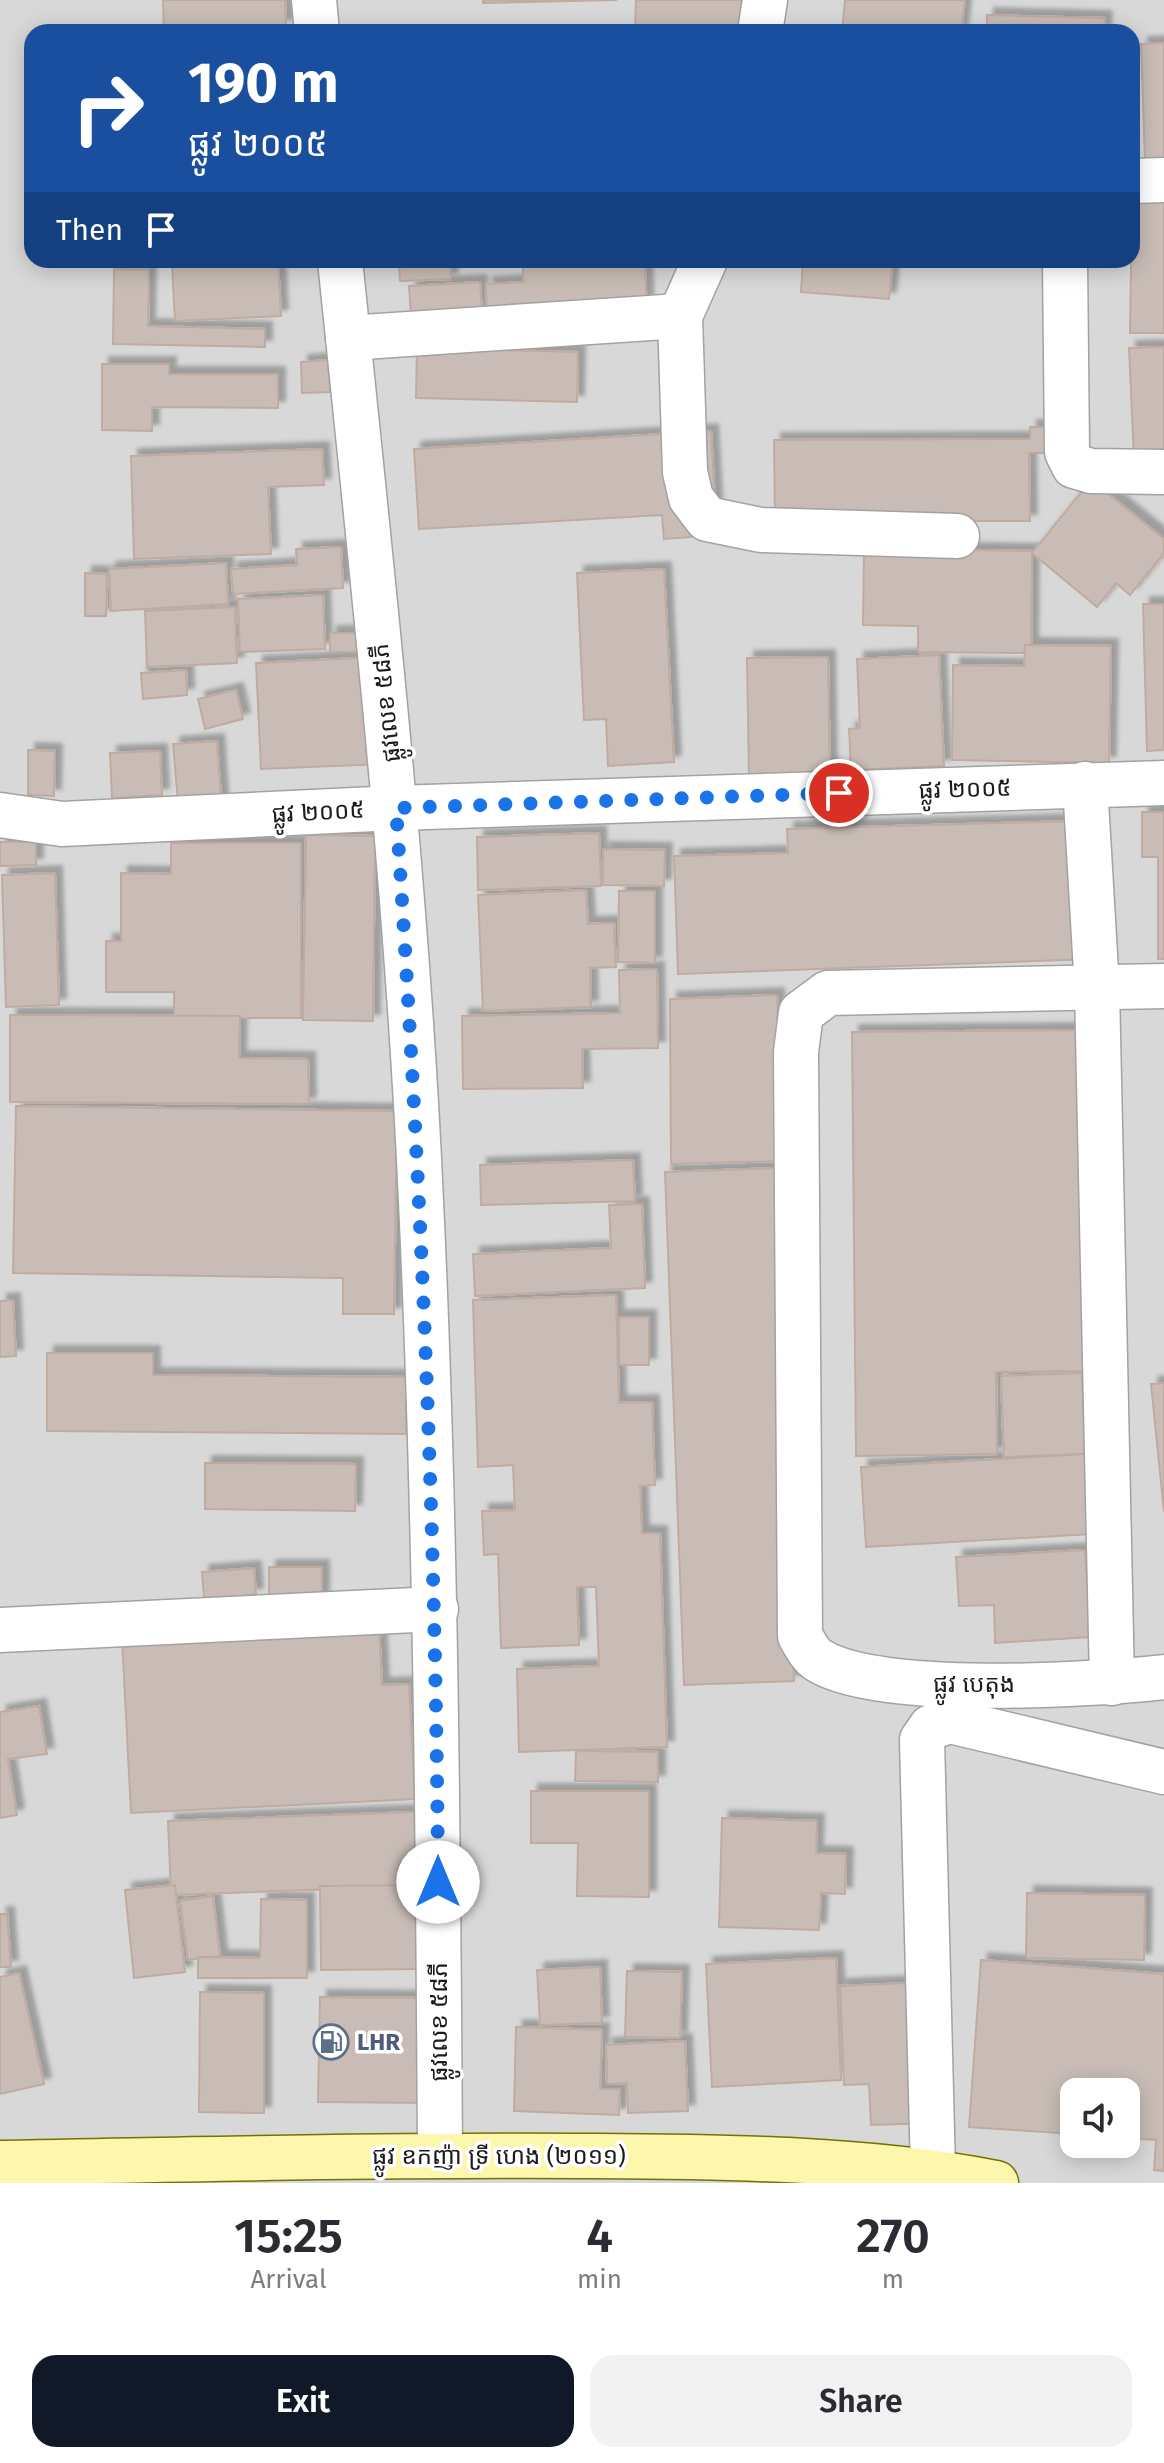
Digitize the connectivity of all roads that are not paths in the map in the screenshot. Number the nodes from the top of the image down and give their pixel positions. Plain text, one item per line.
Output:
1 (314, 0) edge
2 (765, 0) edge
3 (316, 24) edge
4 (761, 24) edge
5 (1164, 180) edge
6 (1140, 181) edge
7 (341, 268) edge
8 (701, 268) edge
9 (1065, 268) edge
10 (680, 316) junction
11 (348, 338) junction
12 (1164, 472) edge
13 (957, 536) dead end
14 (1164, 783) edge
15 (1085, 784) junction
16 (396, 808) junction
17 (0, 815) edge
18 (1164, 986) edge
19 (1097, 988) junction
20 (436, 1609) junction
21 (0, 1630) edge
22 (1164, 1677) edge
23 (1112, 1683) junction
24 (1164, 1772) edge
25 (440, 2155) junction
26 (0, 2163) edge
27 (933, 2171) junction
28 (996, 2183) edge

1 - 3 street
2 - 4 street
5 - 6 street
7 - 11 street, ផ្លូវលេខ ៥៨ភី
8 - 10 street
9 - 12 street
10 - 11 street
10 - 13 street
11 - 16 street, ផ្លូវលេខ ៥៨ភី
14 - 15 street, ផ្លូវ ២០០៥
15 - 16 street, ផ្លូវ ២០០៥
15 - 19 street
16 - 17 street, ផ្លូវ ២០០៥
16 - 20 street, ផ្លូវលេខ ៥៨ភី
18 - 19 street
19 - 23 street
19 - 23 street, ផ្លូវ បេតុង
20 - 21 street
20 - 25 street, ផ្លូវលេខ ៥៨ភី
22 - 23 street, ផ្លូវ បេតុង
24 - 27 street
25 - 26 main road, ផ្លូវ ឧកញ៉ា ទ្រី ហេង (២០១១)
25 - 27 main road, ផ្លូវ ឧកញ៉ា ទ្រី ហេង (២០១១)
27 - 28 main road, ផ្លូវ ឧកញ៉ា ទ្រី ហេង (២០១១)

